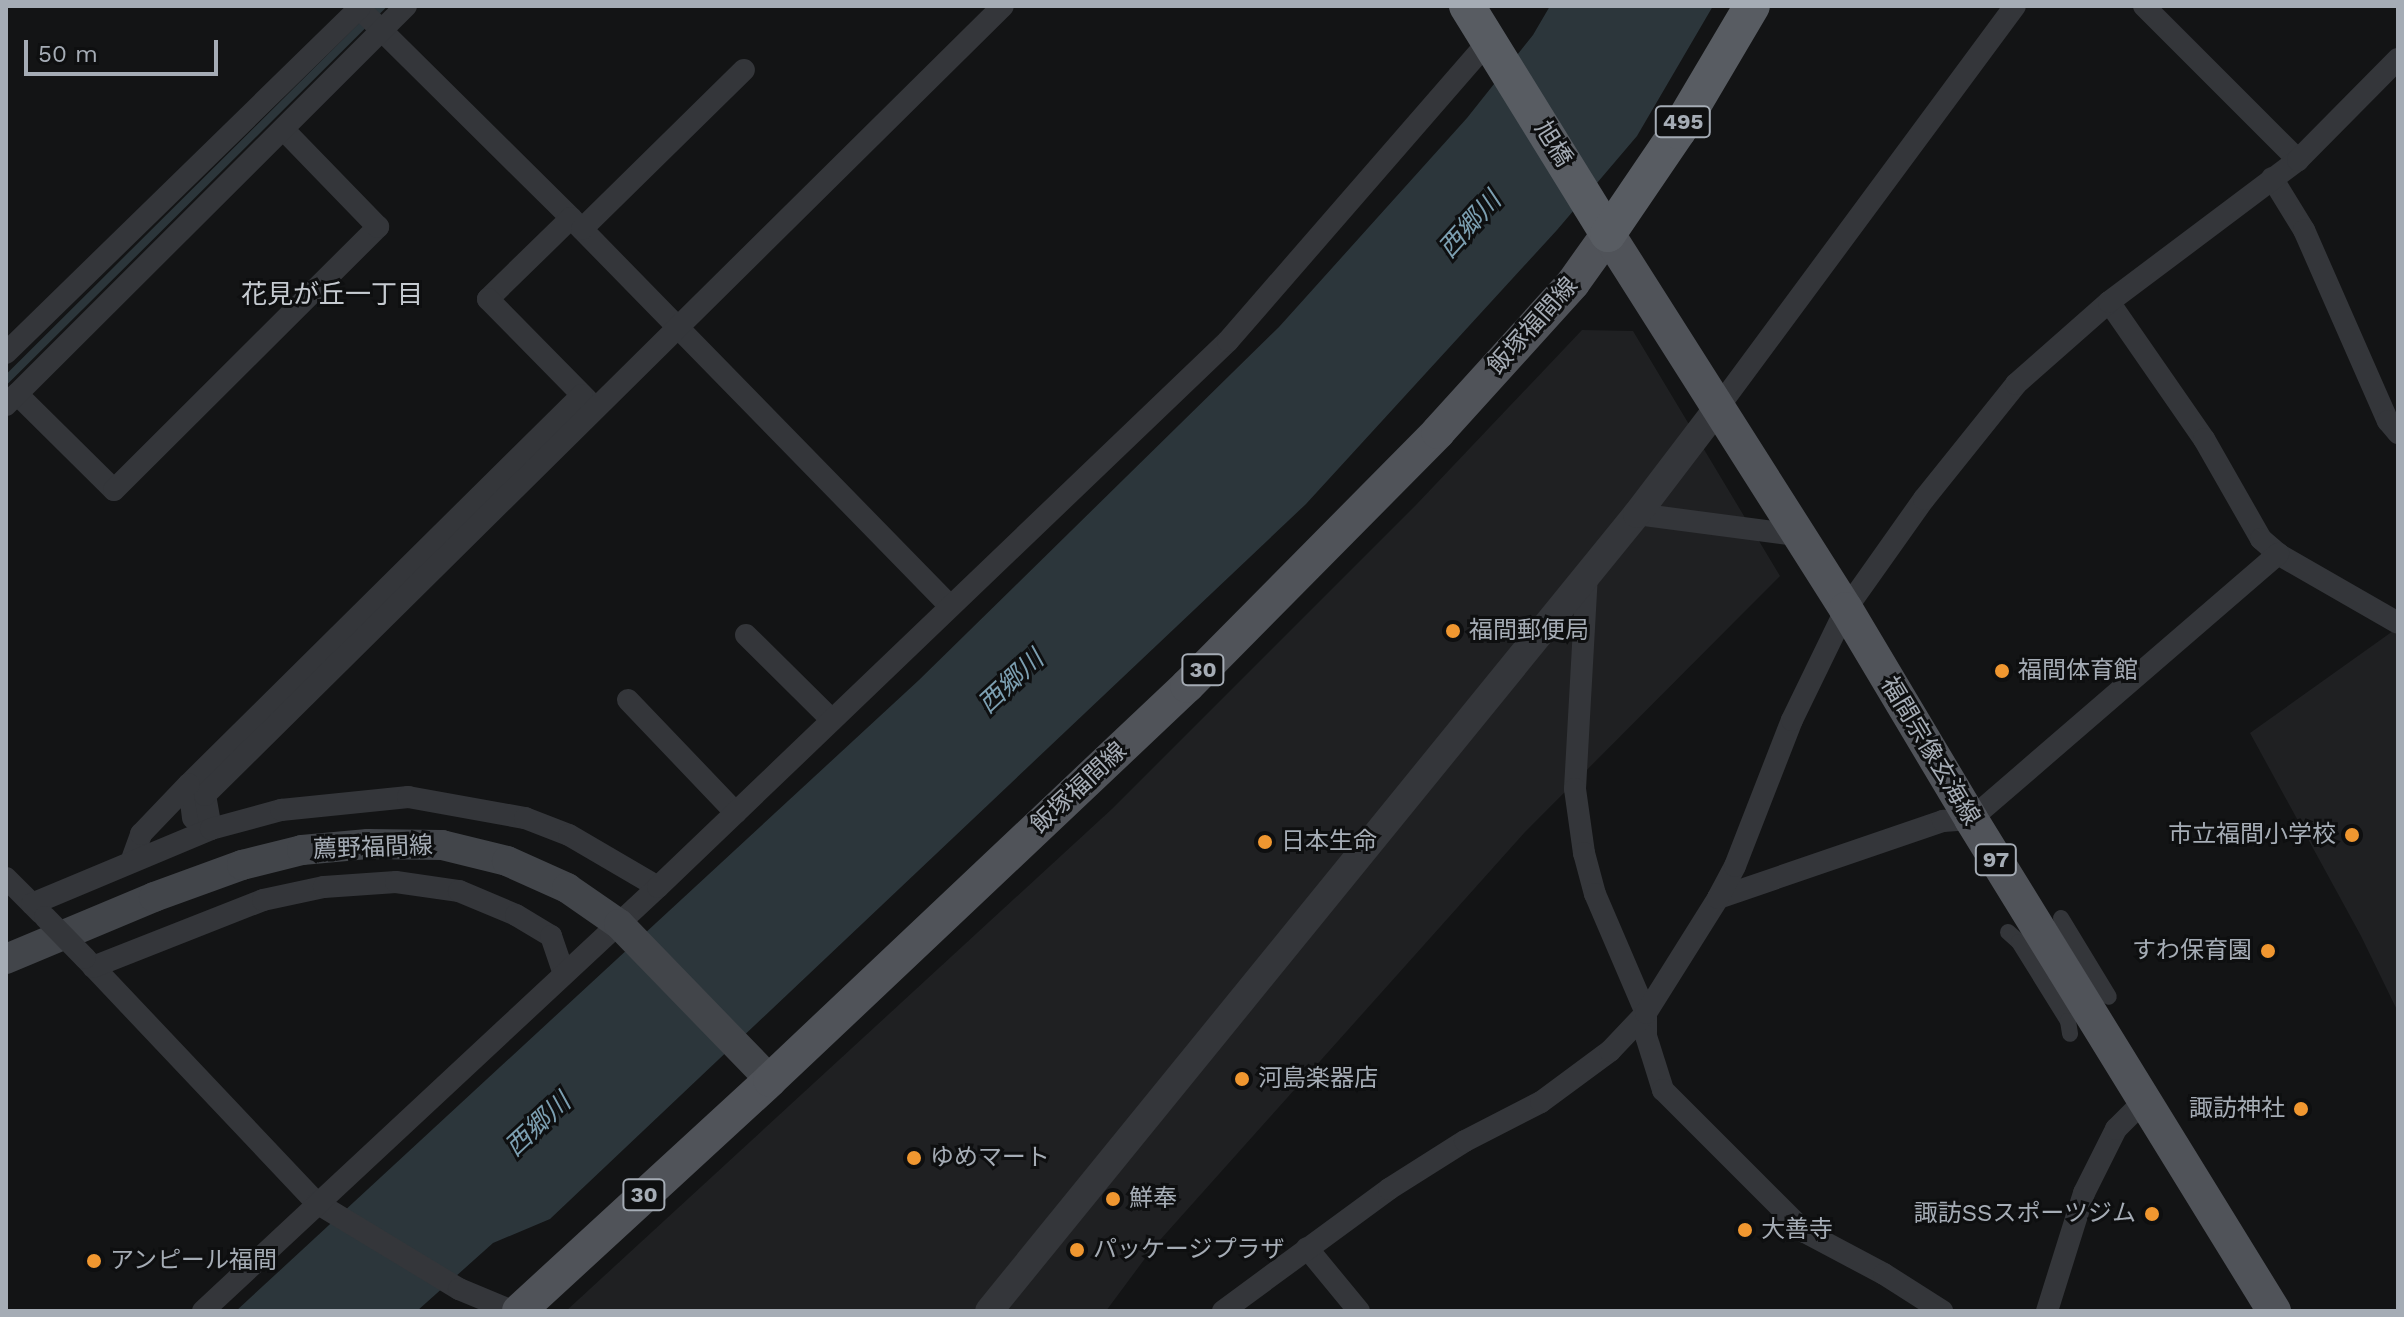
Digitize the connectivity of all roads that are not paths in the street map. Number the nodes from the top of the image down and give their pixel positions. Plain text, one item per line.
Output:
1 (406, 6) edge
2 (1003, 6) edge
3 (1752, 6) edge
4 (2015, 6) edge
5 (2144, 6) edge
6 (358, 7) edge
7 (1476, 17) edge
8 (381, 30) junction
9 (2398, 59) edge
10 (744, 70) dead end
11 (283, 129) junction
12 (2298, 160) junction
13 (2272, 178) junction
14 (576, 223) junction
15 (1603, 225) junction
16 (2109, 302) junction
17 (677, 329) junction
18 (6, 353) edge
19 (12, 400) edge
20 (589, 402) junction
21 (1717, 409) junction
22 (2398, 433) edge
23 (1637, 514) junction
24 (1797, 535) junction
25 (2278, 554) junction
26 (1587, 573) junction
27 (950, 606) junction
28 (1846, 609) junction
29 (2398, 623) edge
30 (746, 635) dead end
31 (628, 700) dead end
32 (832, 720) junction
33 (189, 784) junction
34 (736, 813) junction
35 (1971, 819) junction
36 (203, 832) junction
37 (131, 862) junction
38 (6, 878) edge
39 (658, 887) junction
40 (1718, 898) junction
41 (38, 910) junction
42 (2061, 918) dead end
43 (628, 931) junction
44 (2008, 932) dead end
45 (2084, 956) junction
46 (6, 959) edge
47 (89, 963) junction
48 (564, 974) junction
49 (2043, 981) junction
50 (2109, 997) dead end
51 (1646, 1013) junction
52 (2070, 1034) dead end
53 (759, 1069) junction
54 (2144, 1101) junction
55 (324, 1208) junction
56 (1307, 1248) junction
57 (203, 1311) edge
58 (512, 1311) edge
59 (519, 1311) edge
60 (989, 1311) edge
61 (1223, 1311) edge
62 (1359, 1311) edge
63 (1942, 1311) edge
64 (2047, 1311) edge
65 (2274, 1311) edge

1 - 8 street
2 - 17 street
3 - 15 highway, 495
4 - 21 street
5 - 12 street
6 - 8 street
6 - 18 street
7 - 15 highway, 旭橋
7 - 27 street
8 - 11 street
8 - 14 street
9 - 12 street
10 - 14 street
11 - 19 street
11 - 19 street
12 - 13 street
13 - 16 street
13 - 22 street
14 - 17 street
14 - 20 street
15 - 21 main road, 福間宗像玄海線 / 97
15 - 53 main road, 飯塚福間線 / 30
16 - 25 street
16 - 28 street
17 - 20 street
17 - 27 street
20 - 33 street
20 - 36 street
21 - 23 street
21 - 24 main road, 福間宗像玄海線 / 97
23 - 24 street
23 - 26 street
24 - 28 main road, 福間宗像玄海線 / 97
25 - 29 street
25 - 35 street
26 - 51 street
26 - 60 street
27 - 32 street
28 - 35 main road, 福間宗像玄海線 / 97
28 - 40 street
30 - 32 street
31 - 34 street
32 - 34 street
33 - 36 street
33 - 37 street
34 - 39 street
35 - 40 street
35 - 54 main road, 福間宗像玄海線 / 97
36 - 37 street
36 - 39 street
37 - 41 street
38 - 41 street
39 - 43 street
40 - 51 street
41 - 47 street, bridge
42 - 45 street
43 - 46 main road, 薦野福間線
43 - 48 street
43 - 53 main road, 薦野福間線
44 - 49 street
45 - 49 street
45 - 50 street
47 - 48 street
47 - 55 street
48 - 55 street
49 - 52 street
51 - 56 street
51 - 63 street
53 - 59 main road, 飯塚福間線 / 30
54 - 64 street
54 - 65 main road, 福間宗像玄海線 / 97
55 - 57 street
55 - 58 street
56 - 61 street
56 - 62 street

